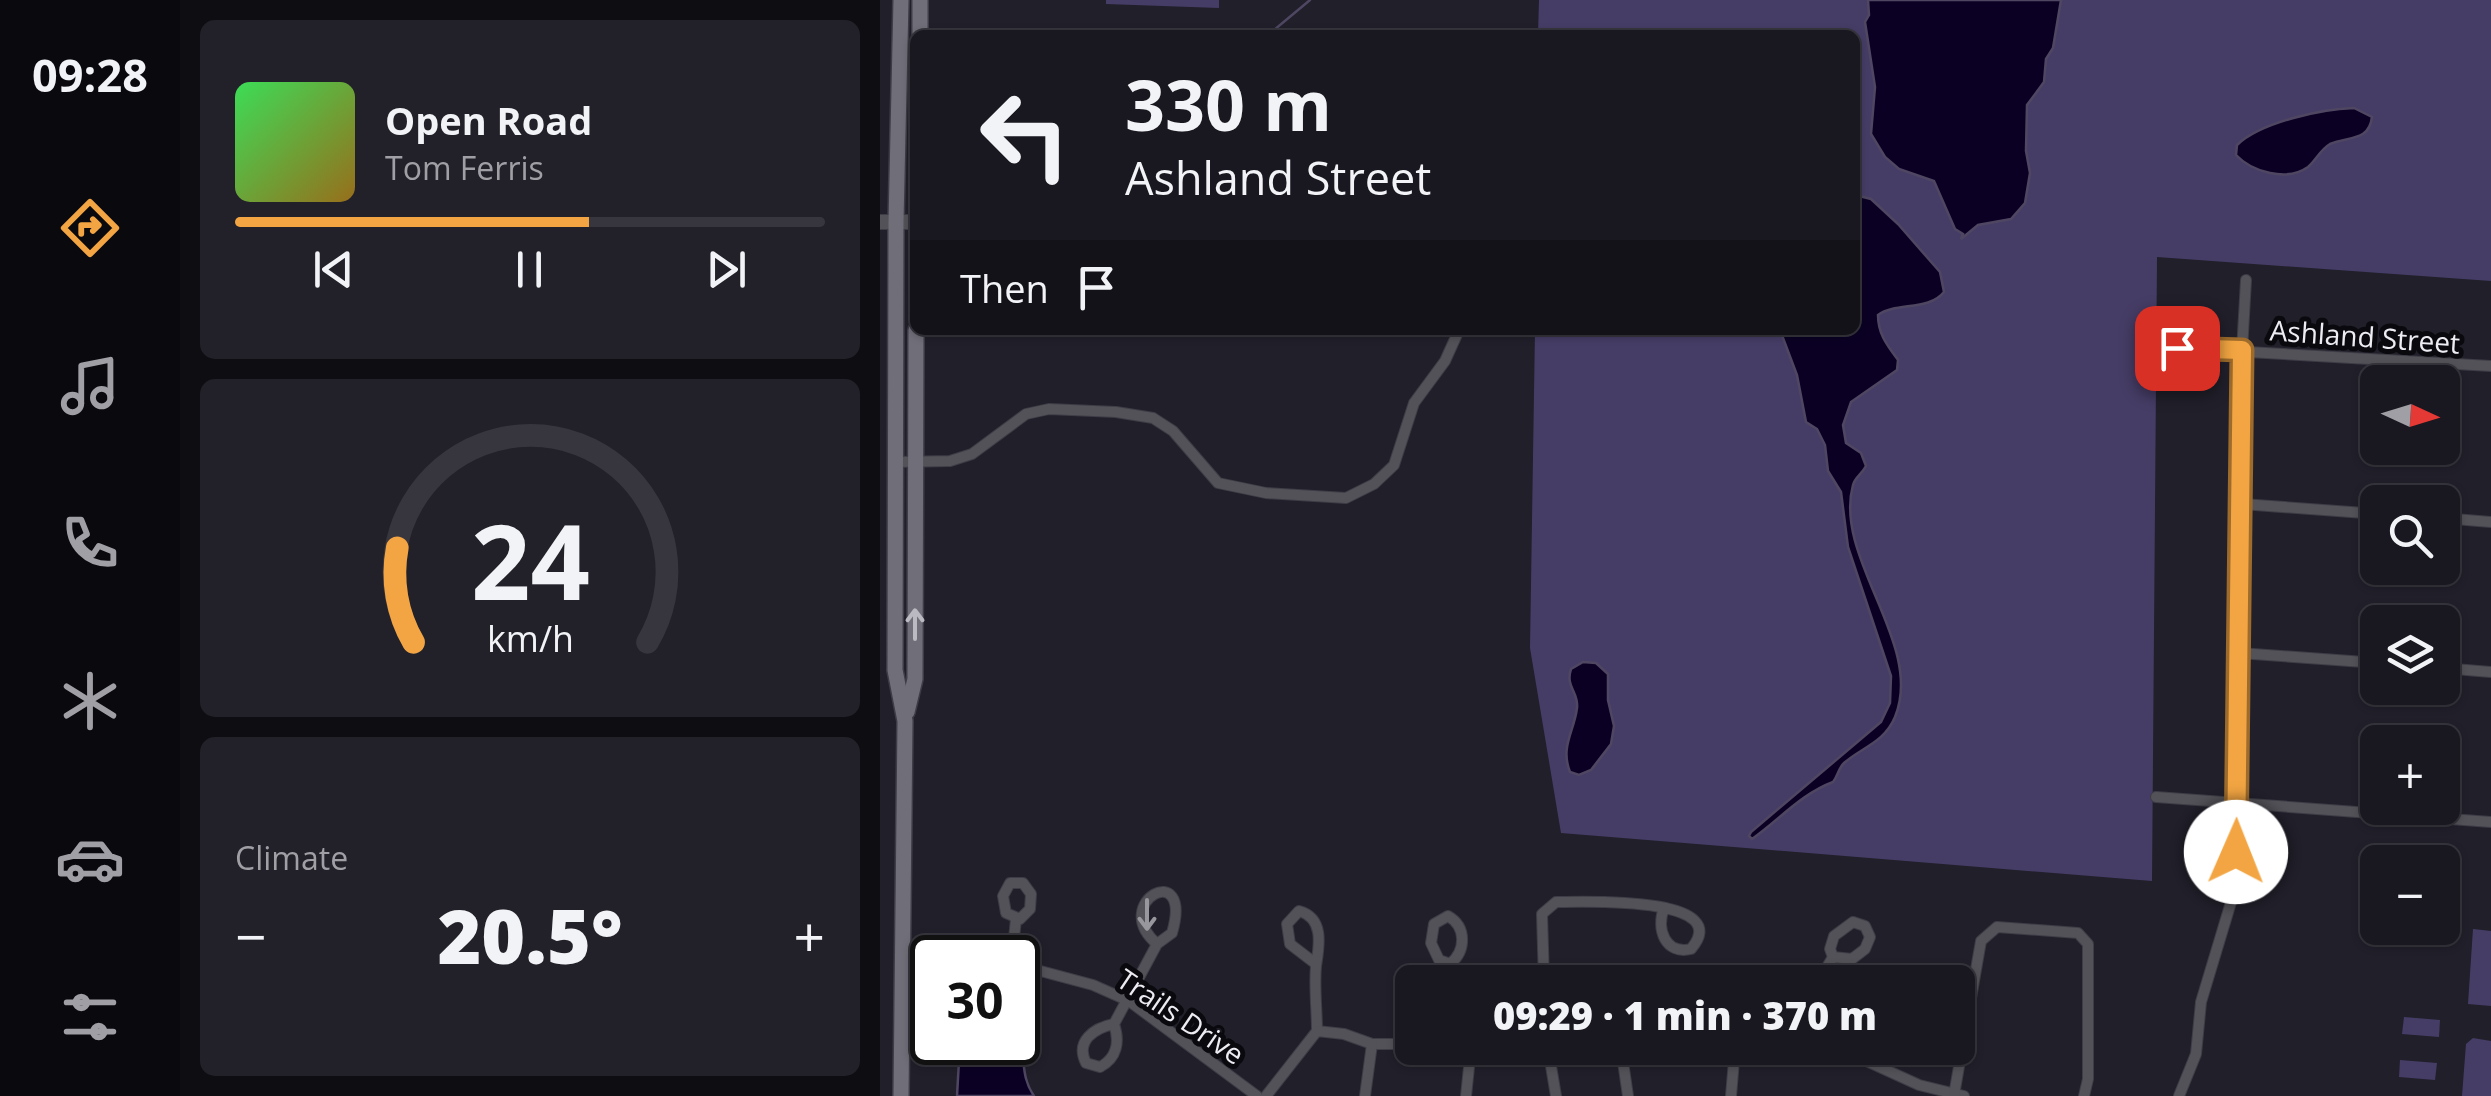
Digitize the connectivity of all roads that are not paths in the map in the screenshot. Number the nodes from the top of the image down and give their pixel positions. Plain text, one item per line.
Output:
1 (901, 0) edge
2 (920, 0) edge
3 (920, 30) edge
4 (888, 222) edge
5 (2246, 280) dead end
6 (916, 335) edge
7 (1456, 335) edge
8 (2177, 348) dead end
9 (2242, 350) junction
10 (2491, 366) edge
11 (896, 462) junction
12 (915, 462) junction
13 (2242, 504) junction
14 (2360, 513) edge
15 (2460, 519) edge
16 (2491, 522) edge
17 (2238, 653) junction
18 (2360, 662) edge
19 (2460, 669) edge
20 (2491, 672) edge
21 (905, 721) junction
22 (2156, 797) dead end
23 (2237, 802) junction
24 (2491, 822) edge
25 (1664, 908) junction
26 (1016, 920) dead end
27 (1014, 935) edge
28 (1157, 944) junction
29 (1833, 957) dead end
30 (902, 958) junction
31 (910, 959) edge
32 (1316, 964) junction
33 (1544, 965) edge
34 (1828, 965) edge
35 (1040, 970) edge
36 (1128, 1000) junction
37 (1114, 1024) dead end
38 (1317, 1031) junction
39 (1372, 1044) junction
40 (1395, 1044) edge
41 (1469, 1065) edge
42 (1551, 1065) edge
43 (1624, 1065) edge
44 (1733, 1065) edge
45 (1875, 1065) edge
46 (1954, 1095) edge
47 (901, 1096) edge
48 (1257, 1096) edge
49 (1266, 1096) edge
50 (1366, 1096) edge
51 (1466, 1096) edge
52 (1556, 1096) edge
53 (1628, 1096) edge
54 (1730, 1096) edge
55 (1964, 1096) edge
56 (2084, 1096) edge
57 (2180, 1096) edge

1 - 4 main road
2 - 3 main road
4 - 11 main road
5 - 9 street
6 - 12 main road
7 - 12 street
8 - 9 street, Ashland Street
9 - 10 street, Ashland Street
9 - 13 street
11 - 12 street
11 - 21 main road
21 -> 12 main road
13 - 14 street
13 - 17 street
15 - 16 street
17 - 18 street
17 - 23 street
19 - 20 street
21 - 30 main road
22 - 23 street
23 - 24 street
23 - 57 street
25 - 25 street
25 - 33 street
26 - 27 street
28 -> 28 street
28 - 36 street
29 - 34 street
30 - 31 street
30 - 47 main road
32 - 32 street
32 - 38 street
35 - 36 street, Trails Drive
36 - 37 street
36 - 48 street, Trails Drive
38 - 39 street
38 - 49 street
39 - 40 street
39 - 50 street
41 - 51 street
42 - 52 street
43 - 53 street
44 - 54 street
45 - 46 street
46 - 55 street
46 - 56 street

